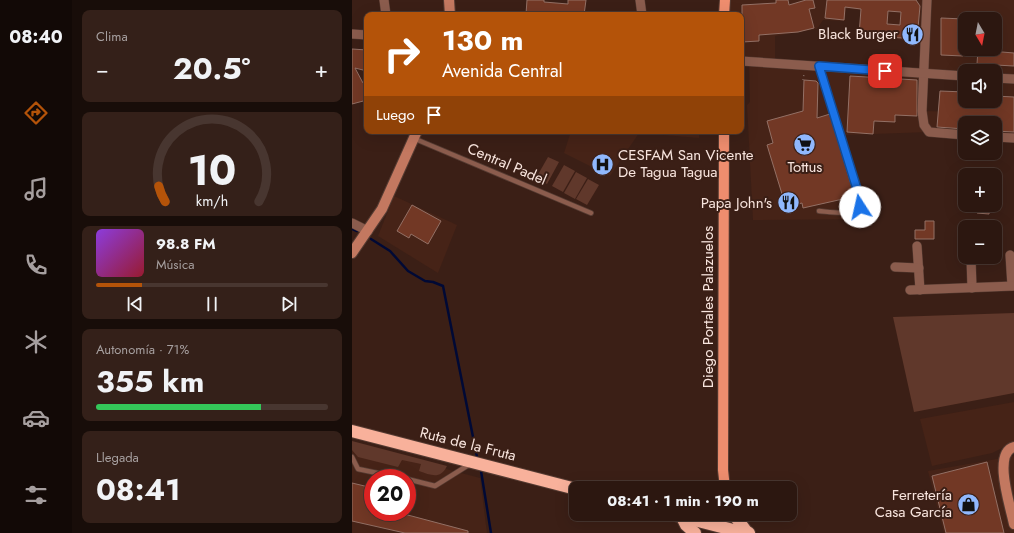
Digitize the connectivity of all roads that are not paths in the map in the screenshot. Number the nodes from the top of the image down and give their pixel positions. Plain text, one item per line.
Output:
1 (384, 0) edge
2 (449, 0) edge
3 (640, 0) edge
4 (725, 0) edge
5 (927, 0) edge
6 (386, 12) edge
7 (450, 12) edge
8 (642, 12) edge
9 (724, 12) edge
10 (352, 34) edge
11 (364, 36) edge
12 (744, 61) edge
13 (819, 66) junction
14 (924, 73) junction
15 (958, 75) edge
16 (1002, 79) edge
17 (1014, 80) edge
18 (415, 134) edge
19 (724, 134) edge
20 (958, 135) edge
21 (1002, 137) edge
22 (1014, 138) edge
23 (818, 211) dead end
24 (590, 213) dead end
25 (352, 223) edge
26 (368, 231) junction
27 (917, 246) dead end
28 (352, 252) edge
29 (1010, 255) dead end
30 (971, 264) edge
31 (895, 267) dead end
32 (919, 268) junction
33 (1013, 286) edge
34 (972, 288) junction
35 (910, 290) dead end
36 (920, 290) junction
37 (352, 431) edge
38 (1014, 447) edge
39 (352, 457) edge
40 (473, 462) junction
41 (364, 470) edge
42 (416, 481) edge
43 (722, 481) edge
44 (569, 487) edge
45 (682, 521) edge
46 (702, 521) edge
47 (736, 521) edge
48 (740, 521) edge
49 (1014, 523) edge
50 (738, 532) edge
51 (695, 533) edge
52 (749, 533) edge

1 - 6 street
2 - 7 street
3 - 8 street
4 - 9 main road
5 - 14 street
10 - 11 street
12 - 13 street
13 - 14 street
13 - 23 lane
14 - 15 street
14 - 20 street
16 - 17 street
18 - 24 lane, Central Padel
18 - 26 street
19 - 43 main road, Diego Portales Palazuelos
21 - 22 street
25 - 26 street
26 - 28 street
27 - 32 street
29 - 33 street
30 - 34 street
31 - 32 street
32 - 36 street
33 - 34 street
34 - 36 street
35 - 36 street
37 - 40 highway, Ruta de la Fruta
38 - 49 street
39 - 41 lane
40 - 42 lane
40 - 44 highway, Ruta de la Fruta
45 - 51 highway
46 - 50 highway
47 - 50 main road
48 - 52 highway

